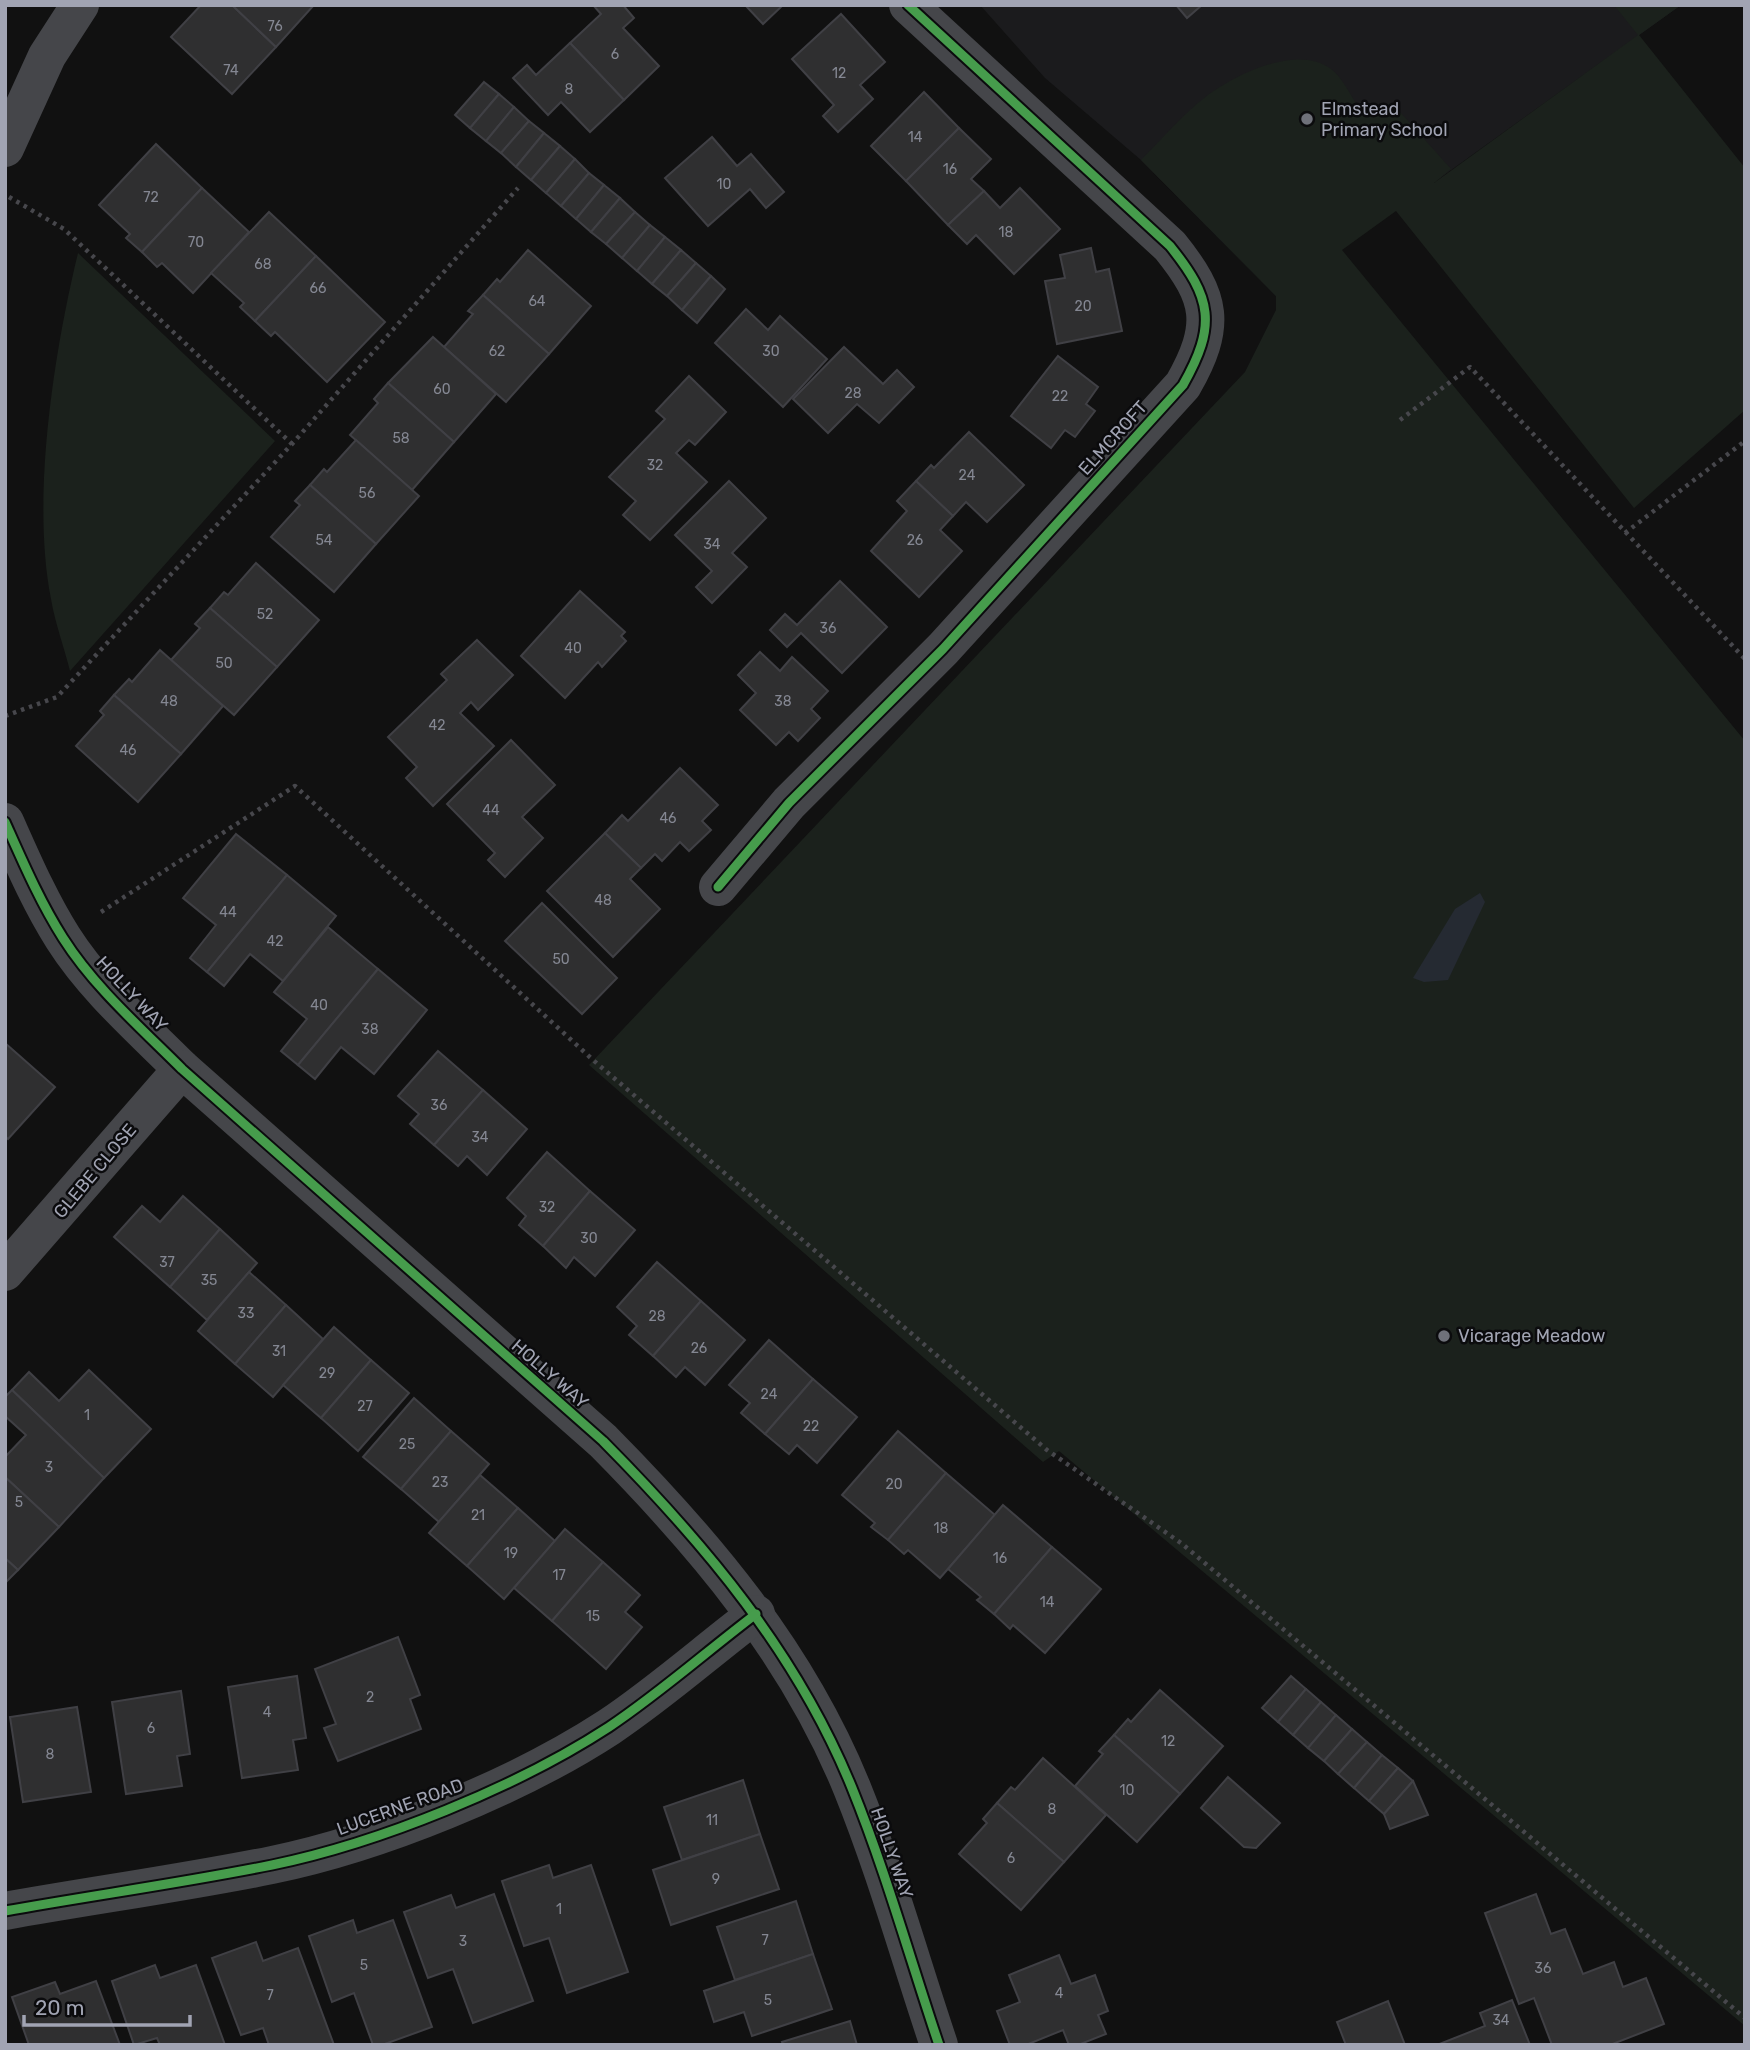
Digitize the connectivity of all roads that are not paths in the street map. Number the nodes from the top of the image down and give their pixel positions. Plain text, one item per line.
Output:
1 (80, 5) edge
2 (908, 5) edge
3 (5, 148) edge
4 (5, 822) edge
5 (718, 887) dead end
6 (182, 1069) junction
7 (5, 1272) edge
8 (756, 1614) junction
9 (5, 1911) edge
10 (939, 2045) edge

1 - 3 street
2 - 5 street, ELMCROFT
4 - 6 street, HOLLY WAY
6 - 7 street, GLEBE CLOSE
6 - 8 street, HOLLY WAY
8 - 9 street, LUCERNE ROAD
8 - 10 street, HOLLY WAY

